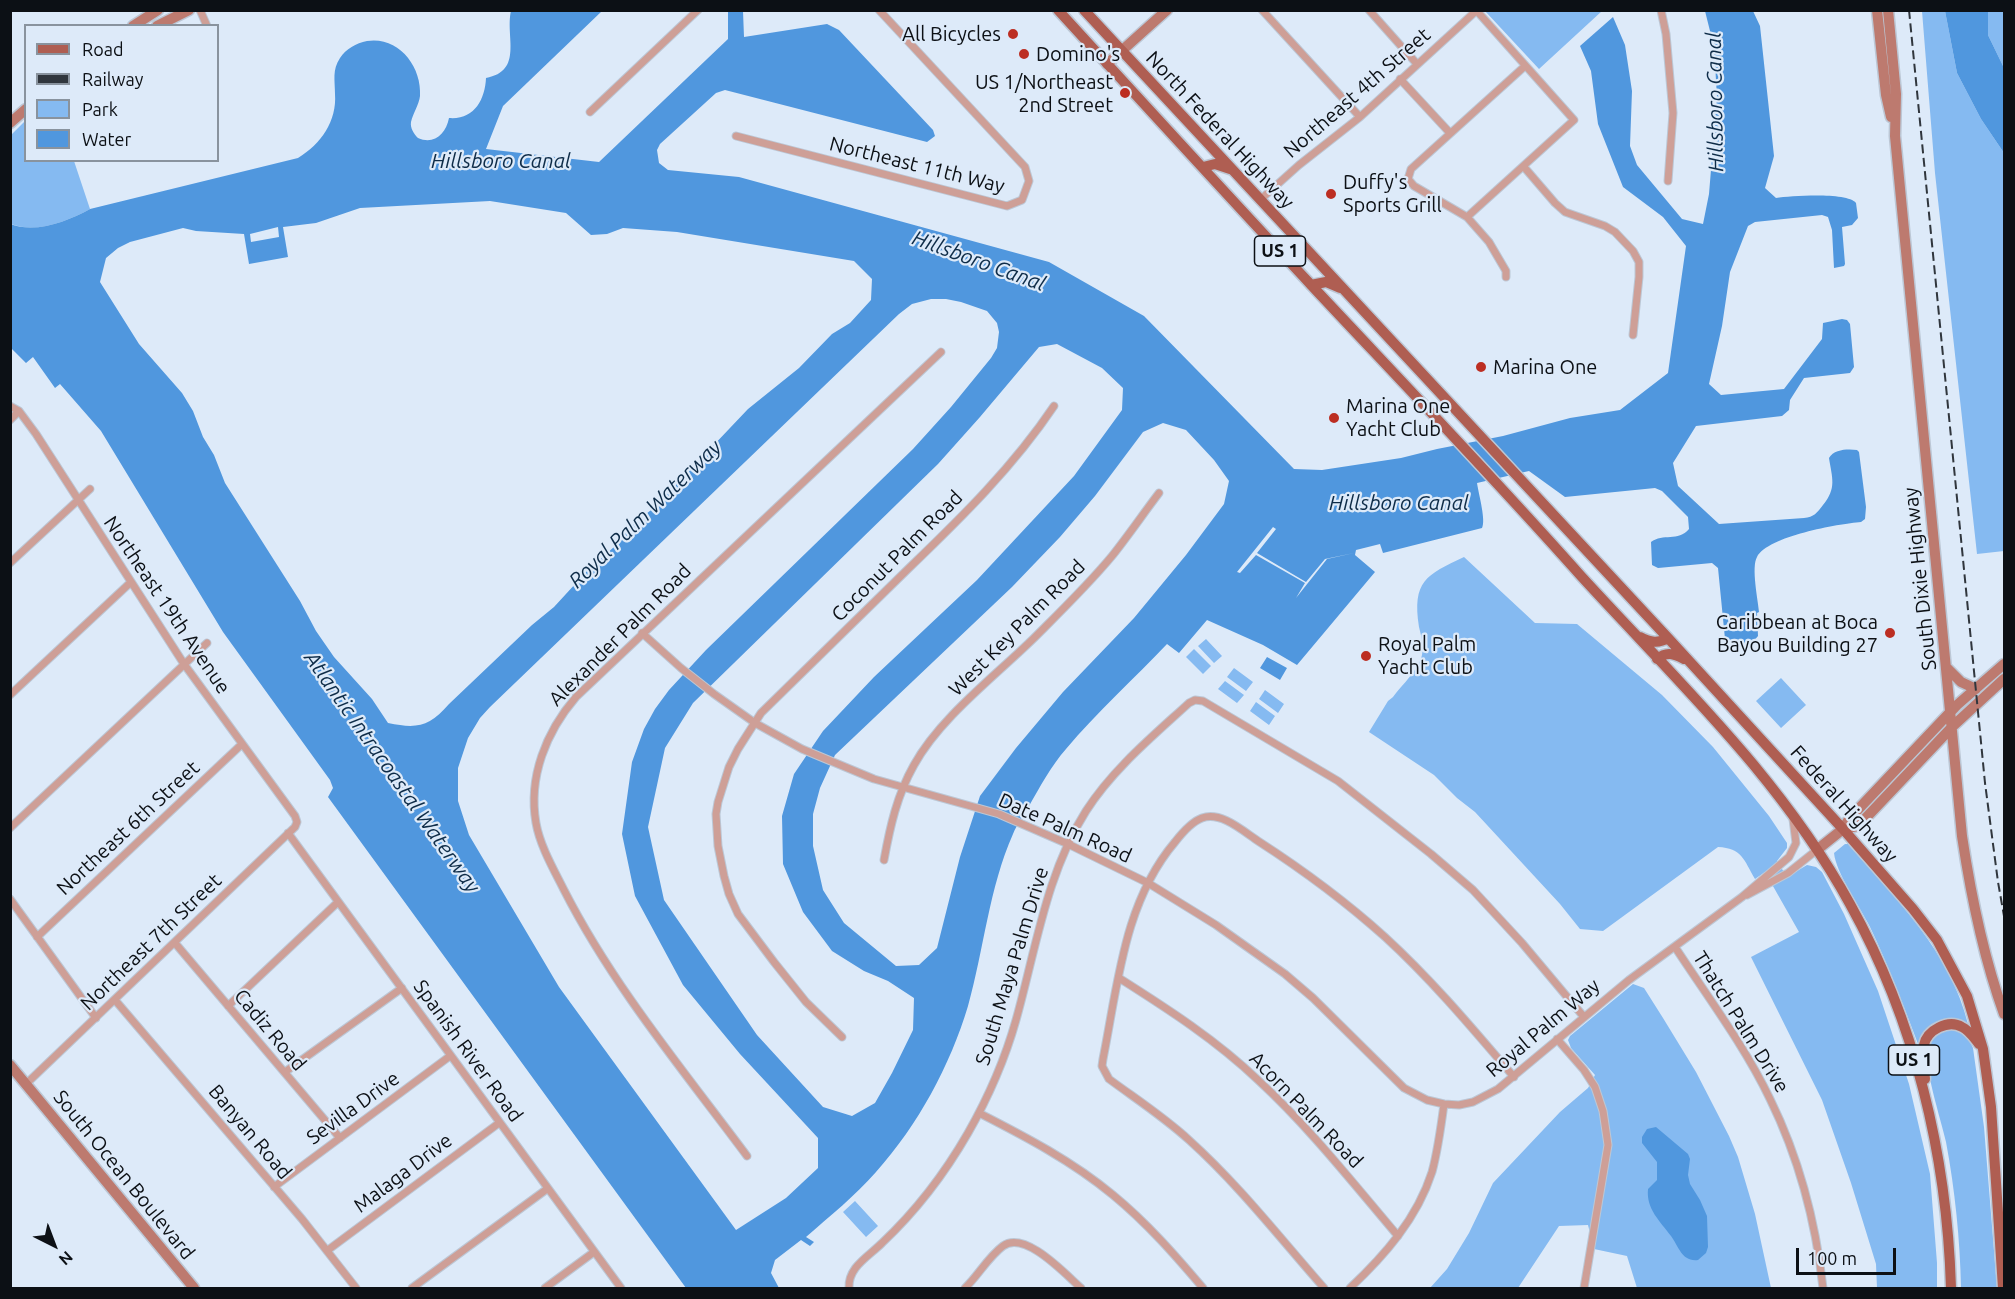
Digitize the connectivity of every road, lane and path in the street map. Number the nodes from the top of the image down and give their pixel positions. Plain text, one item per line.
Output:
1 (158, 10) edge
2 (189, 10) edge
3 (200, 10) edge
4 (698, 10) edge
5 (879, 10) edge
6 (1058, 10) edge
7 (1084, 10) edge
8 (1167, 10) edge
9 (1262, 10) edge
10 (1369, 10) edge
11 (1661, 10) edge
12 (1877, 10) edge
13 (1888, 10) edge
14 (1476, 11) edge
15 (136, 24) edge
16 (161, 24) edge
17 (206, 24) edge
18 (1122, 51) junction
19 (1107, 64) junction
20 (1417, 64) junction
21 (1525, 66) junction
22 (1400, 79) junction
23 (24, 111) edge
24 (590, 112) dead end
25 (1360, 117) junction
26 (10, 123) edge
27 (1450, 133) junction
28 (736, 136) dead end
29 (1895, 136) junction
30 (1203, 167) junction
31 (1524, 167) junction
32 (1233, 171) junction
33 (1668, 181) dead end
34 (1260, 200) junction
35 (1467, 217) junction
36 (1287, 259) junction
37 (1320, 264) junction
38 (1506, 277) dead end
39 (1311, 285) junction
40 (1343, 289) junction
41 (1633, 335) dead end
42 (941, 352) dead end
43 (10, 406) edge
44 (1054, 406) dead end
45 (19, 411) junction
46 (10, 420) edge
47 (1476, 432) joint
48 (1455, 437) joint
49 (90, 489) dead end
50 (1159, 493) dead end
51 (79, 500) junction
52 (10, 563) edge
53 (131, 582) junction
54 (642, 633) junction
55 (1635, 635) junction
56 (1668, 638) junction
57 (207, 643) dead end
58 (1658, 659) junction
59 (1690, 662) junction
60 (184, 664) junction
61 (2004, 664) edge
62 (1947, 668) junction
63 (2004, 679) edge
64 (1976, 689) junction
65 (10, 695) edge
66 (1952, 712) junction
67 (755, 723) junction
68 (1953, 726) junction
69 (242, 744) junction
70 (902, 788) junction
71 (1791, 810) junction
72 (297, 822) joint
73 (10, 828) edge
74 (1843, 830) junction
75 (288, 833) junction
76 (1068, 844) junction
77 (1818, 849) junction
78 (1789, 857) junction
79 (884, 861) dead end
80 (1797, 866) junction
81 (1148, 883) junction
82 (1742, 897) junction
83 (10, 899) edge
84 (338, 902) junction
85 (37, 937) junction
86 (175, 943) junction
87 (1675, 946) junction
88 (1119, 978) junction
89 (402, 988) junction
90 (115, 1000) junction
91 (228, 1006) junction
92 (2004, 1014) edge
93 (1584, 1017) junction
94 (96, 1018) junction
95 (842, 1037) dead end
96 (1557, 1039) junction
97 (1983, 1049) junction
98 (450, 1056) junction
99 (10, 1065) edge
100 (285, 1072) junction
101 (1514, 1077) junction
102 (26, 1084) junction
103 (1927, 1103) junction
104 (1444, 1104) junction
105 (979, 1113) junction
106 (499, 1123) junction
107 (340, 1138) junction
108 (747, 1156) dead end
109 (274, 1187) junction
110 (547, 1189) junction
111 (1398, 1236) junction
112 (328, 1250) junction
113 (594, 1252) junction
114 (194, 1288) edge
115 (356, 1288) edge
116 (412, 1288) edge
117 (545, 1288) edge
118 (621, 1288) edge
119 (849, 1288) edge
120 (965, 1288) edge
121 (1080, 1288) edge
122 (1203, 1288) edge
123 (1324, 1288) edge
124 (1350, 1288) edge
125 (1584, 1288) edge
126 (1823, 1288) edge
127 (1951, 1288) edge
128 (2003, 1288) edge

1 - 15 main road
2 - 16 main road
3 - 17 street
4 - 24 street
5 - 28 street, Northeast 11th Way
6 - 19 main road, North Federal Highway / US 1
7 - 18 main road, North Federal Highway / US 1
8 - 18 main road
9 - 25 street
10 - 20 street
11 - 33 street
12 - 29 main road, South Dixie Highway
13 - 29 main road, South Dixie Highway
14 - 20 street, Northeast 4th Street
14 - 21 street
18 - 19 main road
18 - 32 main road, North Federal Highway / US 1
19 - 30 main road, North Federal Highway / US 1
20 - 22 street, Northeast 4th Street
21 - 27 street
21 - 31 street
22 - 25 street, Northeast 4th Street
22 - 27 street
23 - 26 main road
25 - 34 street, Northeast 4th Street
27 - 35 street
29 - 62 main road, South Dixie Highway
30 - 32 main road
30 - 36 main road, North Federal Highway / US 1
31 - 35 street
31 - 41 street
32 - 34 main road, North Federal Highway / US 1
34 - 37 main road, North Federal Highway / US 1
35 - 38 street
36 - 37 main road
36 - 39 main road, North Federal Highway / US 1
37 - 40 main road, North Federal Highway / US 1
39 - 40 main road
39 - 48 main road, North Federal Highway / US 1
40 - 47 main road, North Federal Highway / US 1
42 - 54 street, Alexander Palm Road
43 - 45 street, Northeast 19th Avenue
44 - 67 street, Coconut Palm Road
45 - 46 street
45 - 51 street, Northeast 19th Avenue
47 - 56 main road, Federal Highway / US 1
48 - 55 main road, Federal Highway / US 1
49 - 51 street
50 - 70 street, West Key Palm Road
51 - 52 street
51 - 53 street, Northeast 19th Avenue
53 - 60 street, Northeast 19th Avenue
53 - 65 street
54 - 67 street, Date Palm Road
54 - 108 street, Alexander Palm Road
55 - 56 main road
55 - 58 main road, Federal Highway / US 1
56 - 59 main road, Federal Highway / US 1
57 - 60 street
58 - 59 main road
58 - 71 main road, Federal Highway / US 1
59 - 74 main road, Federal Highway / US 1
60 - 69 street, Northeast 19th Avenue
60 - 73 street
61 - 64 main road, Royal Palm Way
62 - 64 main road
62 - 66 main road, South Dixie Highway
63 - 68 main road, Royal Palm Way
64 - 66 main road, Royal Palm Way
66 - 68 main road, South Dixie Highway
66 - 74 main road, Royal Palm Way
67 - 70 street, Date Palm Road
67 - 95 street, Coconut Palm Road
68 - 74 main road, Royal Palm Way
68 - 92 main road, South Dixie Highway
69 - 72 street, Northeast 19th Avenue
69 - 85 street, Northeast 6th Street
70 - 76 street, Date Palm Road
70 - 79 street, West Key Palm Road
71 - 77 main road, Federal Highway / US 1
71 - 78 street
72 - 75 street, Northeast 7th Street
74 - 77 main road, Royal Palm Way
74 - 97 main road, Federal Highway / US 1
75 - 84 street, Spanish River Road
75 - 86 street, Northeast 7th Street
76 - 81 street, Date Palm Road
76 - 93 street, South Maya Palm Drive
76 - 105 street, South Maya Palm Drive
77 - 80 street, Royal Palm Way
77 - 103 main road, Federal Highway / US 1
78 - 80 street
78 - 82 street, Royal Palm Way
80 - 82 street, Royal Palm Way
81 - 88 street
81 - 101 street
81 - 104 street, Date Palm Road
82 - 87 street, Royal Palm Way
83 - 85 street
84 - 89 street, Spanish River Road
84 - 91 street
85 - 94 street
86 - 90 street, Northeast 7th Street
86 - 91 street, Cadiz Road
87 - 93 street, Royal Palm Way
87 - 126 street, Thatch Palm Drive
88 - 111 street, Acorn Palm Road
88 - 123 street
89 - 98 street, Spanish River Road
89 - 100 street
90 - 94 street, Northeast 7th Street
90 - 109 street, Banyan Road
91 - 100 street, Cadiz Road
93 - 96 street, Royal Palm Way
94 - 102 street, Northeast 7th Street
96 - 101 street, Royal Palm Way
96 - 125 street
97 - 103 main road
97 - 128 main road, Federal Highway / US 1
98 - 106 street, Spanish River Road
98 - 107 street, Sevilla Drive
99 - 102 main road, South Ocean Boulevard
100 - 107 street, Cadiz Road
101 - 104 street, Royal Palm Way
102 - 114 main road, South Ocean Boulevard
103 - 127 main road, Federal Highway / US 1
104 - 111 street
105 - 119 street, South Maya Palm Drive
105 - 122 street
106 - 110 street, Spanish River Road
106 - 112 street, Malaga Drive
107 - 109 street, Sevilla Drive
109 - 112 street, Banyan Road
110 - 113 street, Spanish River Road
110 - 116 street
111 - 124 street
112 - 115 street, Banyan Road
113 - 117 street
113 - 118 street, Spanish River Road
120 - 121 street

